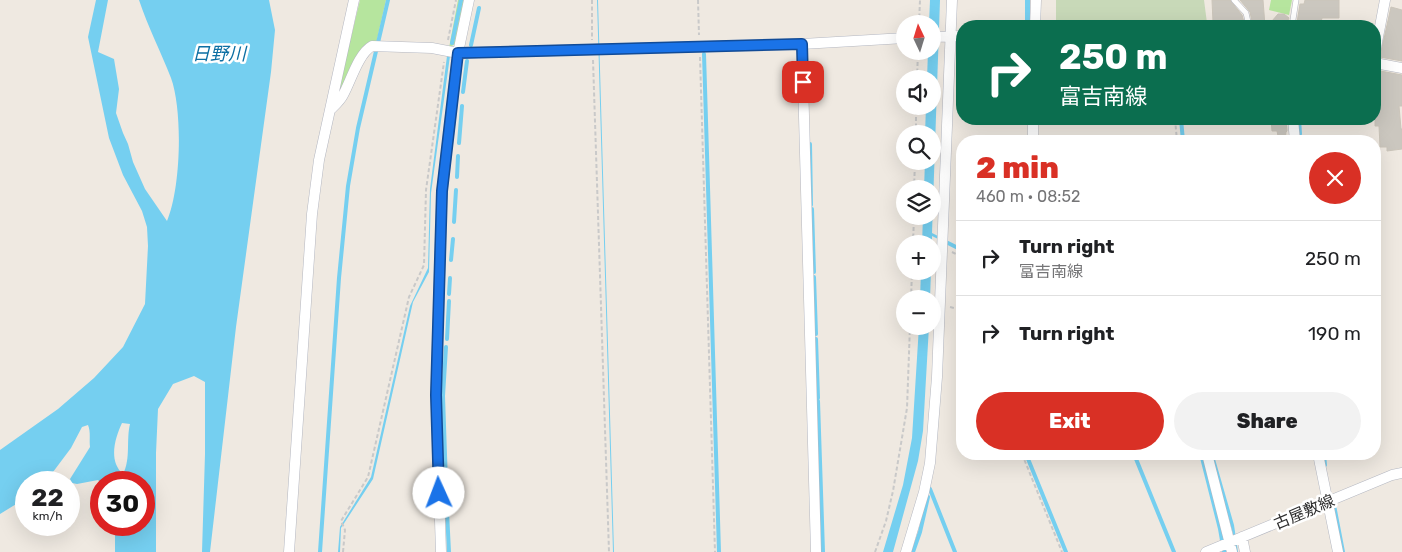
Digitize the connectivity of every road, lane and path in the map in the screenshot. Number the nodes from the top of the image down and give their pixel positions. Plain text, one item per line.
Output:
1 (354, 0) edge
2 (456, 0) edge
3 (469, 0) edge
4 (592, 0) edge
5 (698, 0) edge
6 (920, 0) edge
7 (952, 0) edge
8 (1036, 0) edge
9 (1234, 0) edge
10 (1296, 0) edge
11 (1385, 0) edge
12 (919, 15) edge
13 (1035, 20) edge
14 (1248, 20) edge
15 (1293, 20) edge
16 (1381, 21) edge
17 (941, 36) edge
18 (947, 36) junction
19 (956, 36) edge
20 (896, 39) edge
21 (802, 44) junction
22 (700, 47) junction
23 (446, 49) junction
24 (592, 49) junction
25 (458, 53) junction
26 (1381, 63) edge
27 (1402, 68) edge
28 (330, 110) junction
29 (910, 335) edge
30 (1024, 460) edge
31 (1209, 460) edge
32 (1319, 460) edge
33 (1402, 473) edge
34 (1328, 502) junction
35 (1242, 537) junction
36 (1231, 547) edge
37 (288, 552) edge
38 (343, 552) edge
39 (441, 552) edge
40 (609, 552) edge
41 (715, 552) edge
42 (816, 552) edge
43 (875, 552) edge
44 (906, 552) edge
45 (1062, 552) edge
46 (1206, 552) edge
47 (1244, 552) edge
48 (1338, 552) edge

1 - 28 street
2 - 23 path
3 - 25 street
4 - 24 path
5 - 22 path
6 - 12 path
7 - 18 street
8 - 13 street
9 - 14 lane
10 - 15 lane
11 - 16 street
17 - 18 street
18 - 19 street
18 - 44 street
20 - 21 street
21 - 22 street
21 - 42 street
22 - 24 street
22 - 41 path
23 - 25 street
23 - 28 street
23 - 38 path
24 - 25 street
24 - 40 path
25 - 39 street
26 - 27 street
28 - 37 street
29 - 43 path
30 - 45 path
31 - 36 street
32 - 34 street
33 - 34 street, 古屋敷線
34 - 35 street, 古屋敷線
34 - 48 street
35 - 36 street, 古屋敷線
35 - 47 street
36 - 46 street, 古屋敷線

